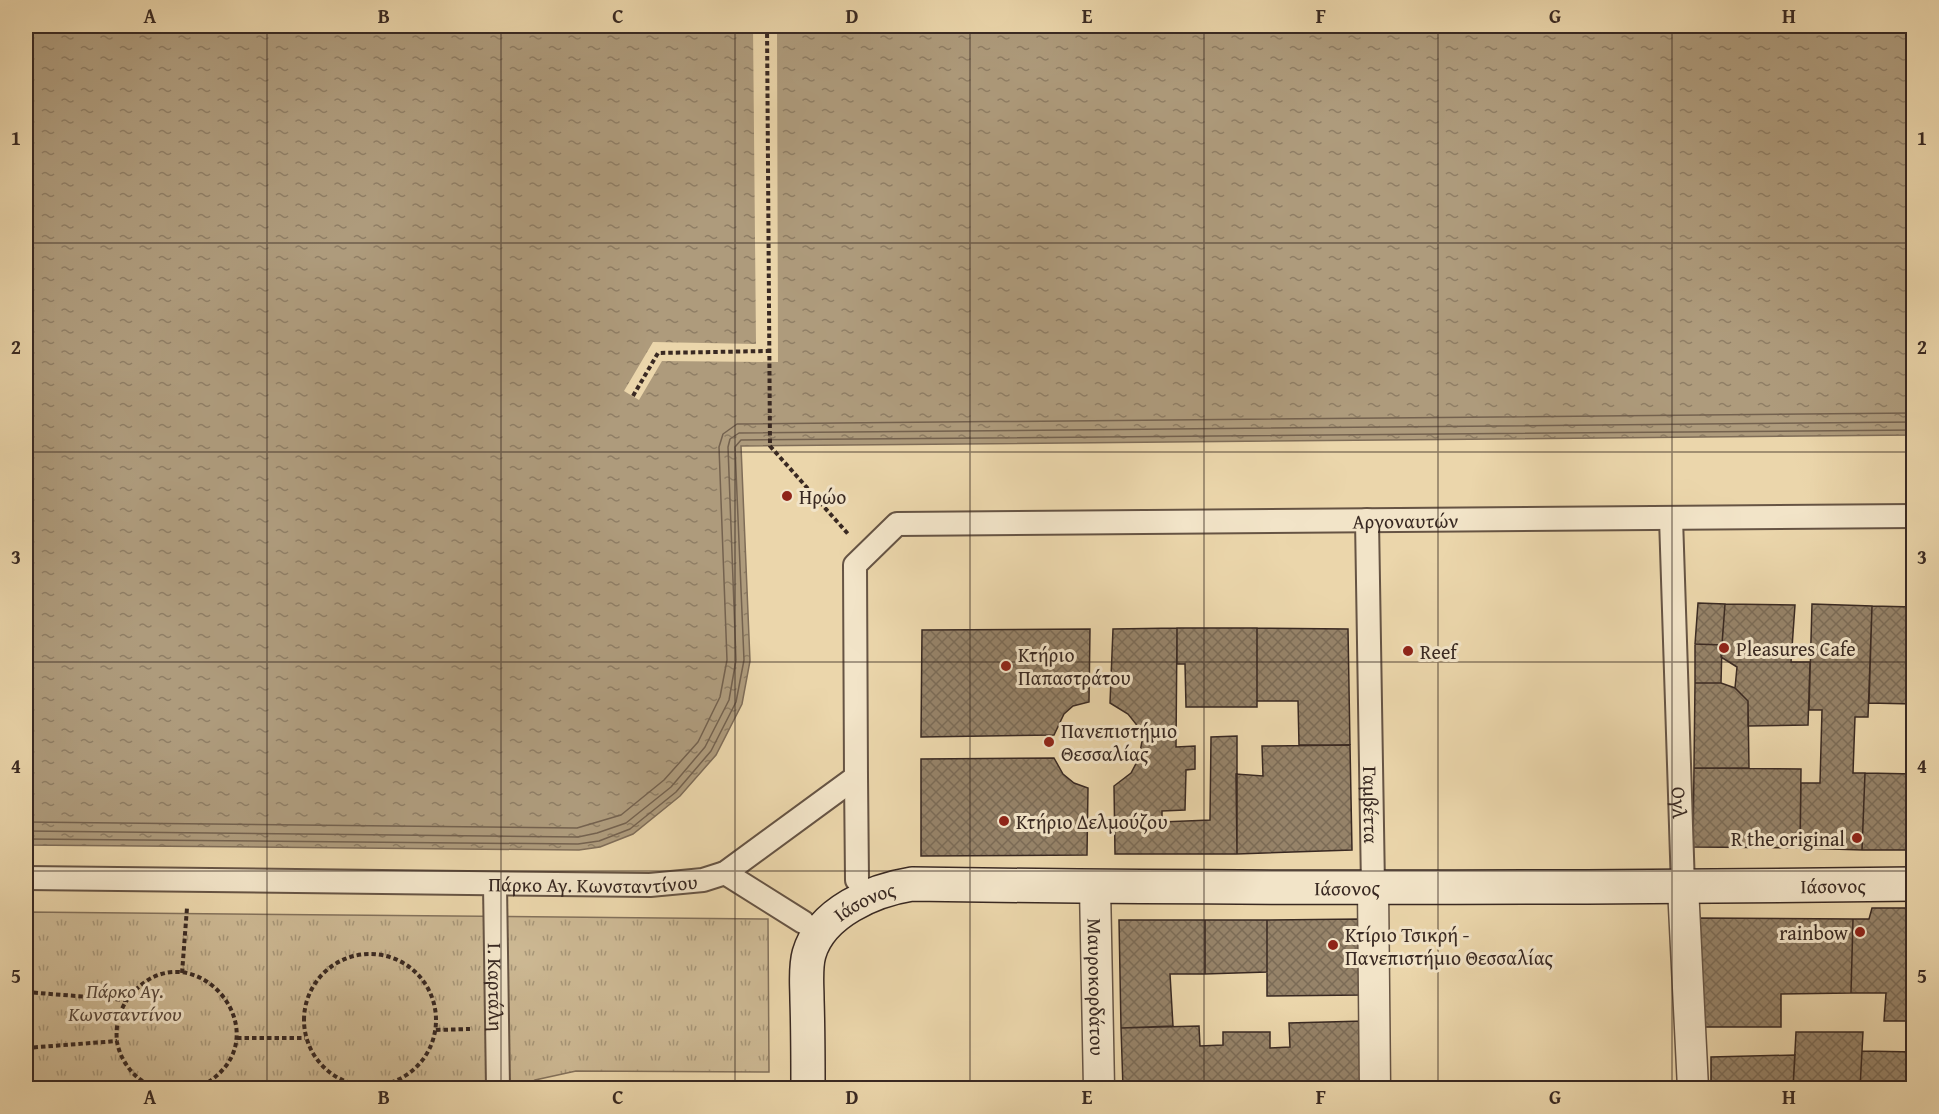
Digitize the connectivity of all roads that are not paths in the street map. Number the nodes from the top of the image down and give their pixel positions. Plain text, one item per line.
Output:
1 (1914, 516) edge
2 (1671, 518) junction
3 (1367, 520) junction
4 (856, 777) junction
5 (725, 873) junction
6 (26, 878) edge
7 (857, 880) dead end
8 (1914, 884) edge
9 (495, 885) junction
10 (1095, 887) junction
11 (1374, 887) junction
12 (1683, 887) junction
13 (803, 922) dead end
14 (498, 1089) edge
15 (808, 1089) edge
16 (1099, 1089) edge
17 (1376, 1089) edge
18 (1694, 1089) edge

1 - 2 street, Αργοναυτών
2 - 3 street, Αργοναυτών
2 - 12 street, Ογλ
3 - 4 street, Αργοναυτών
3 - 11 street, Γαμβέττα
4 - 5 street, Πάρκο Αγ. Κωνσταντίνου
4 - 7 street
5 - 9 street, Πάρκο Αγ. Κωνσταντίνου
5 - 13 street
6 - 9 street, Πάρκο Αγ. Κωνσταντίνου
8 - 12 main road, Ιάσονος
9 - 14 street, Ι. Καρτάλη
10 - 11 main road, Ιάσονος
10 - 15 main road, Ιάσονος
10 - 16 street, Μαυροκορδάτου
11 - 12 main road, Ιάσονος
11 - 17 street, Γαμβέττα
12 - 18 street, Ογλ

